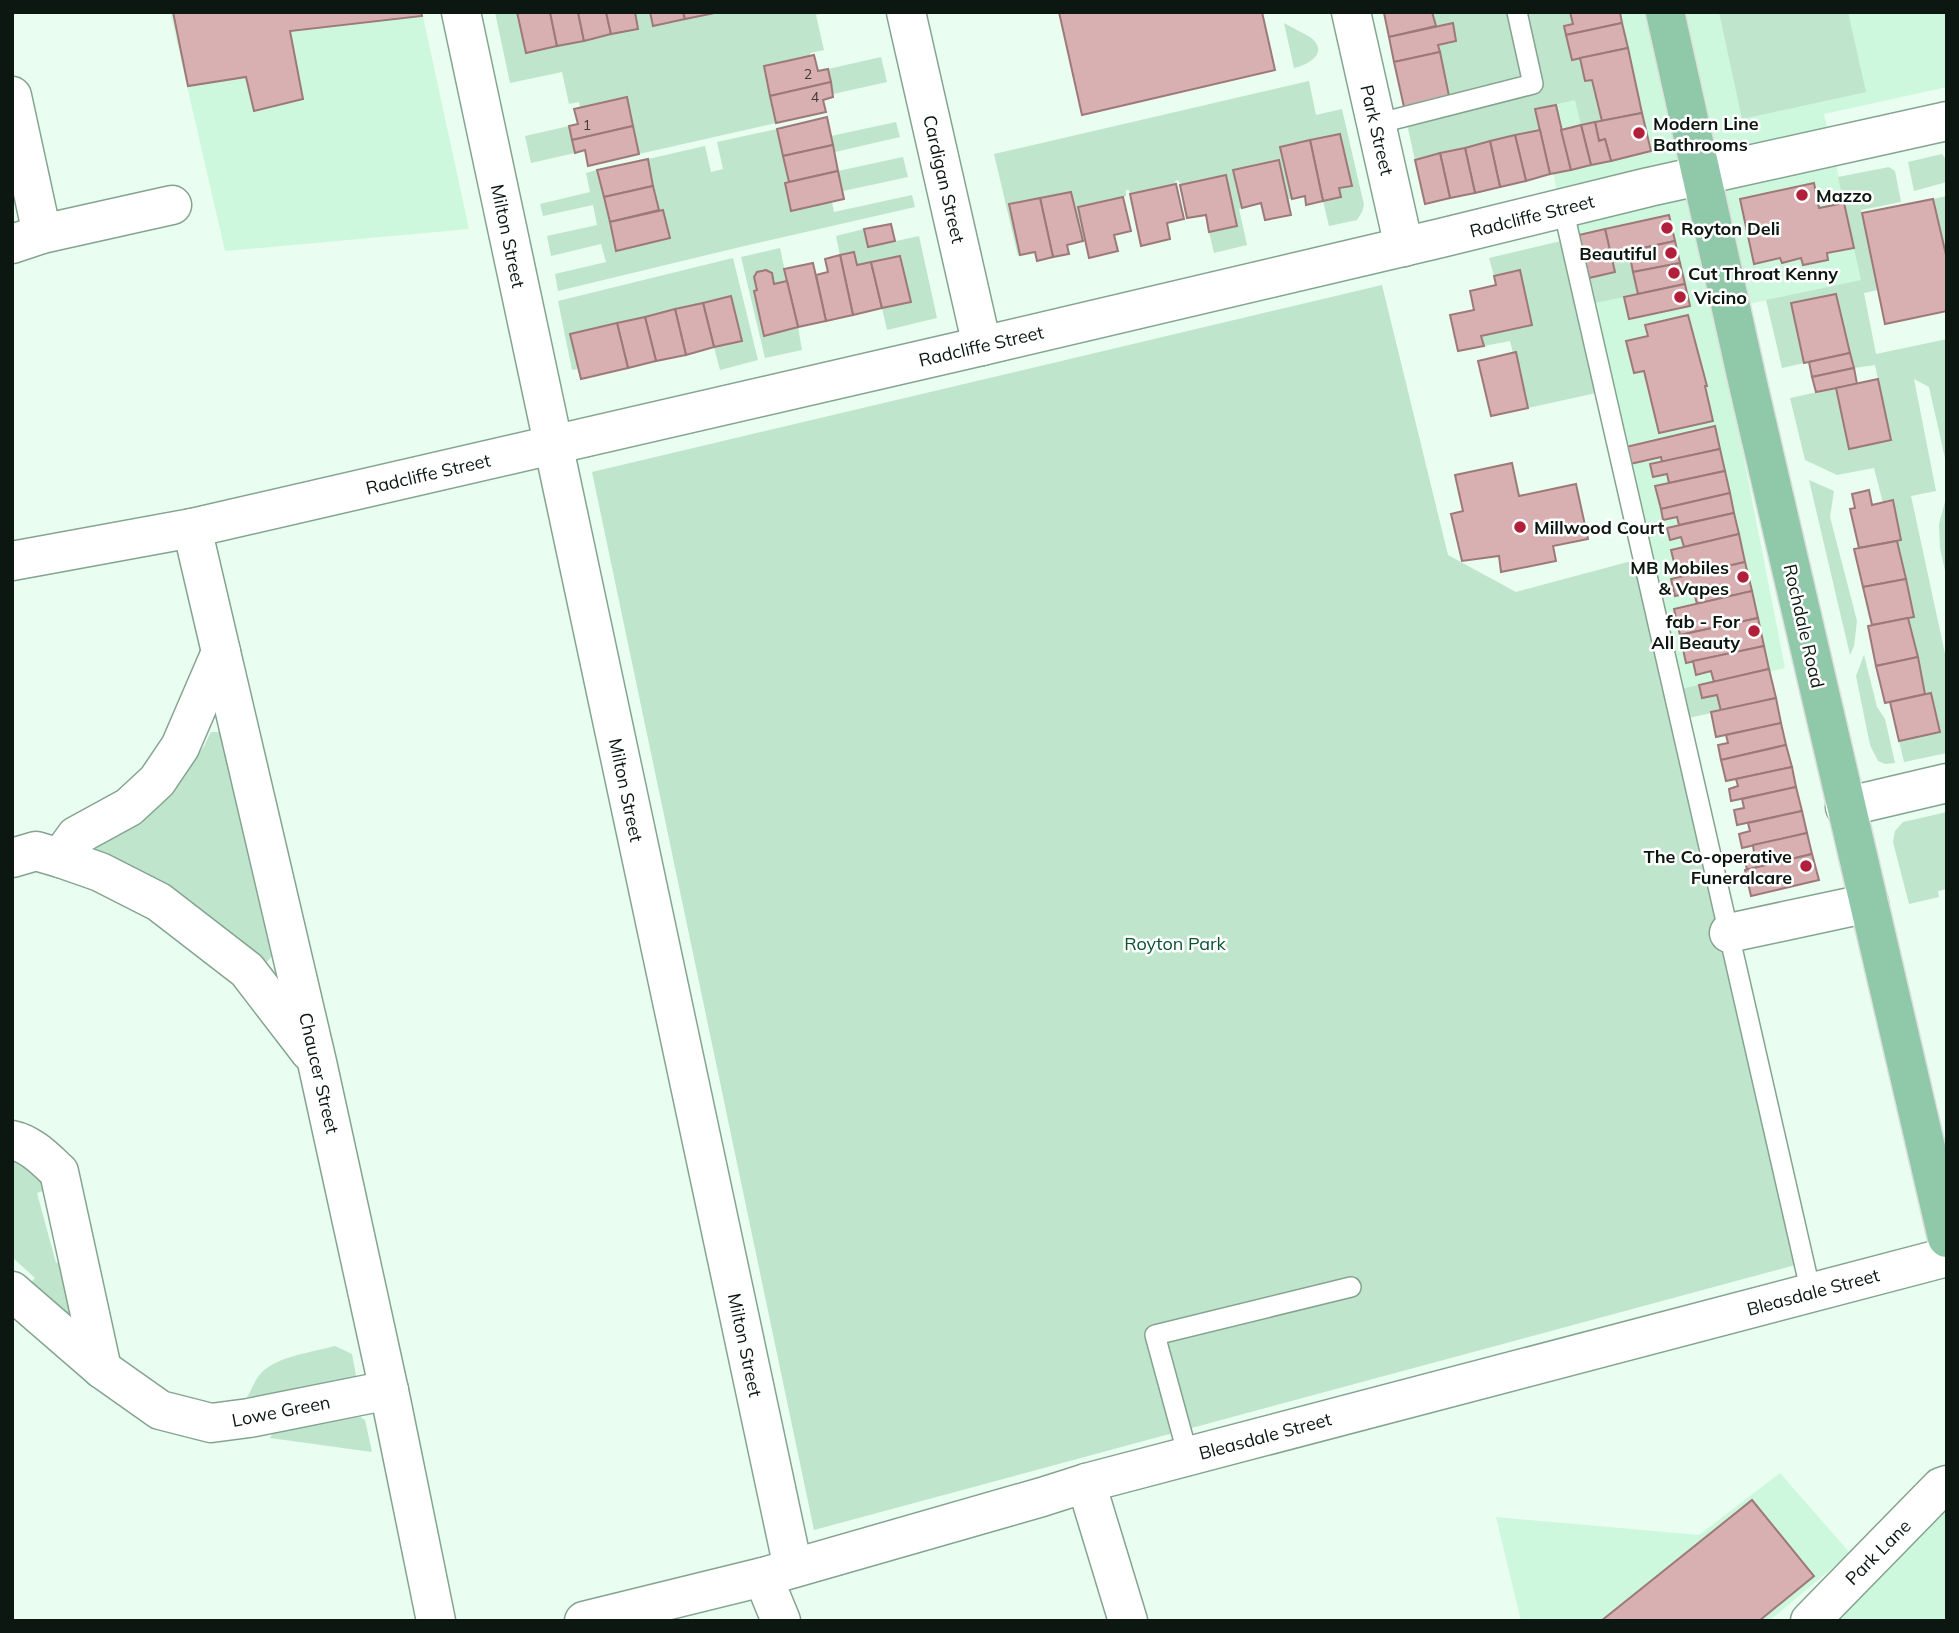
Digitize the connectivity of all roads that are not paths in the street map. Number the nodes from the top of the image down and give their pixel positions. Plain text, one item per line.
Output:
1 (461, 12) edge
2 (906, 12) edge
3 (1351, 12) edge
4 (1517, 12) edge
5 (1665, 12) edge
6 (12, 96) edge
7 (1947, 121) edge
8 (1376, 124) junction
9 (1701, 175) junction
10 (172, 205) dead end
11 (1563, 208) junction
12 (27, 239) edge
13 (1404, 247) junction
14 (982, 346) junction
15 (553, 445) junction
16 (192, 528) junction
17 (12, 561) edge
18 (220, 652) junction
19 (1947, 783) edge
20 (1845, 807) junction
21 (12, 858) edge
22 (60, 859) junction
23 (1868, 903) junction
24 (1729, 933) junction
25 (317, 1062) junction
26 (12, 1140) edge
27 (1947, 1238) edge
28 (1947, 1257) edge
29 (1351, 1287) dead end
30 (12, 1291) edge
31 (1811, 1293) junction
32 (102, 1369) junction
33 (389, 1390) junction
34 (1188, 1456) junction
35 (1086, 1483) junction
36 (1947, 1485) edge
37 (778, 1573) junction
38 (436, 1621) edge
39 (584, 1621) edge
40 (781, 1621) edge
41 (1128, 1621) edge
42 (1810, 1621) edge

1 - 15 street, Milton Street
2 - 14 street, Cardigan Street
3 - 8 street, Park Street
4 - 8 lane
5 - 9 main road, Rochdale Road
6 - 12 street
7 - 9 street, Radcliffe Street
8 - 13 street, Park Street
9 - 11 street, Radcliffe Street
9 - 20 main road, Rochdale Road
10 - 12 street
11 - 13 street, Radcliffe Street
11 - 24 lane
13 - 14 street, Radcliffe Street
14 - 15 street, Radcliffe Street
15 - 16 street, Radcliffe Street
15 - 37 street, Milton Street
16 - 17 street, Radcliffe Street
16 - 18 street, Chaucer Street
18 - 22 street
18 - 25 street, Chaucer Street
19 - 20 street
20 - 23 main road, Rochdale Road
21 - 22 street
22 - 25 street
23 - 24 street
23 - 27 main road, Rochdale Road
24 - 31 lane
25 - 33 street, Chaucer Street
26 - 32 street
28 - 31 street, Bleasdale Street
29 - 34 lane
30 - 32 street, Lowe Green
31 - 34 street, Bleasdale Street
32 - 33 street, Lowe Green
33 - 38 street, Chaucer Street
34 - 35 street, Bleasdale Street
35 - 37 street, Bleasdale Street
35 - 41 street
36 - 42 street, Park Lane
37 - 39 street, Bleasdale Street
37 - 40 street, Milton Street

